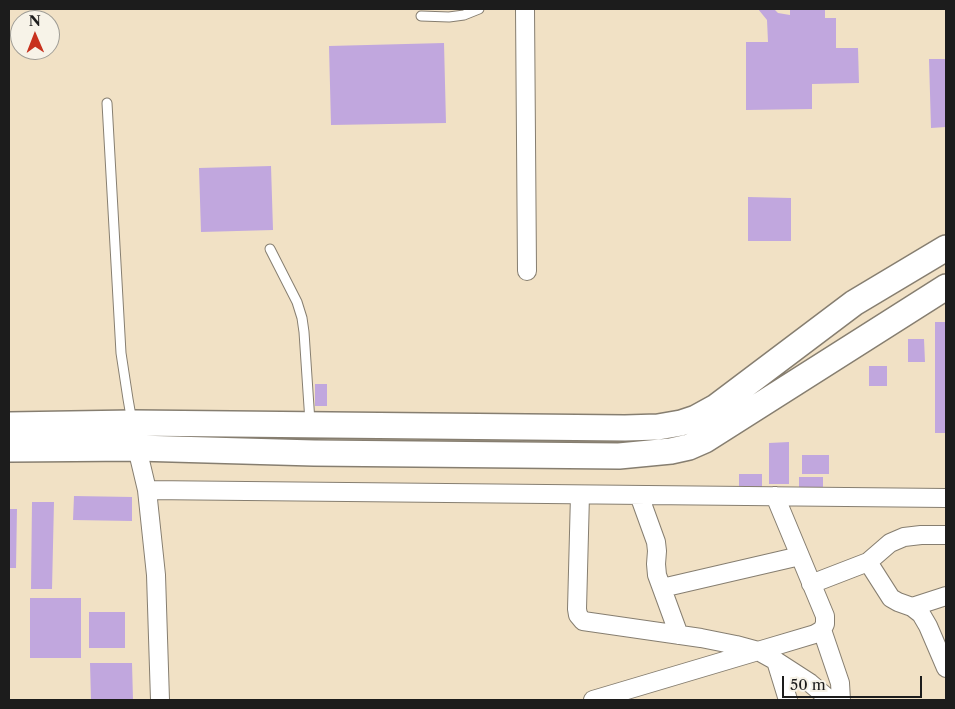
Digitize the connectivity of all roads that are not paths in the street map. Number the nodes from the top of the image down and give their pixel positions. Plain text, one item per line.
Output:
1 (479, 9) edge
2 (525, 9) edge
3 (421, 16) dead end
4 (107, 103) dead end
5 (946, 248) edge
6 (270, 249) dead end
7 (527, 271) dead end
8 (946, 287) edge
9 (9, 425) edge
10 (310, 425) junction
11 (135, 436) junction
12 (9, 449) edge
13 (147, 490) junction
14 (580, 495) junction
15 (639, 495) junction
16 (775, 496) junction
17 (946, 498) edge
18 (946, 535) edge
19 (800, 556) junction
20 (868, 562) junction
21 (811, 584) junction
22 (662, 588) junction
23 (946, 596) edge
24 (912, 607) junction
25 (822, 630) junction
26 (679, 635) junction
27 (758, 651) junction
28 (776, 661) junction
29 (945, 663) edge
30 (160, 700) edge
31 (593, 700) edge
32 (788, 700) edge
33 (830, 700) edge
34 (841, 700) edge

1 - 3 lane
2 - 7 street
4 - 11 lane
5 - 10 street
6 - 10 lane
8 - 11 street
9 - 11 street
10 - 11 street
11 - 12 street
11 - 13 street
13 - 14 street
13 - 30 street
14 - 15 street
14 - 26 street
15 - 16 street
15 - 22 street
16 - 17 street
16 - 19 street
18 - 20 street
19 - 21 street
19 - 22 street
20 - 21 street
20 - 24 street
21 - 25 street
22 - 26 street
23 - 24 street
24 - 29 street
25 - 27 street
25 - 34 street
26 - 27 street
27 - 28 street
27 - 31 street
28 - 32 street
28 - 33 street

